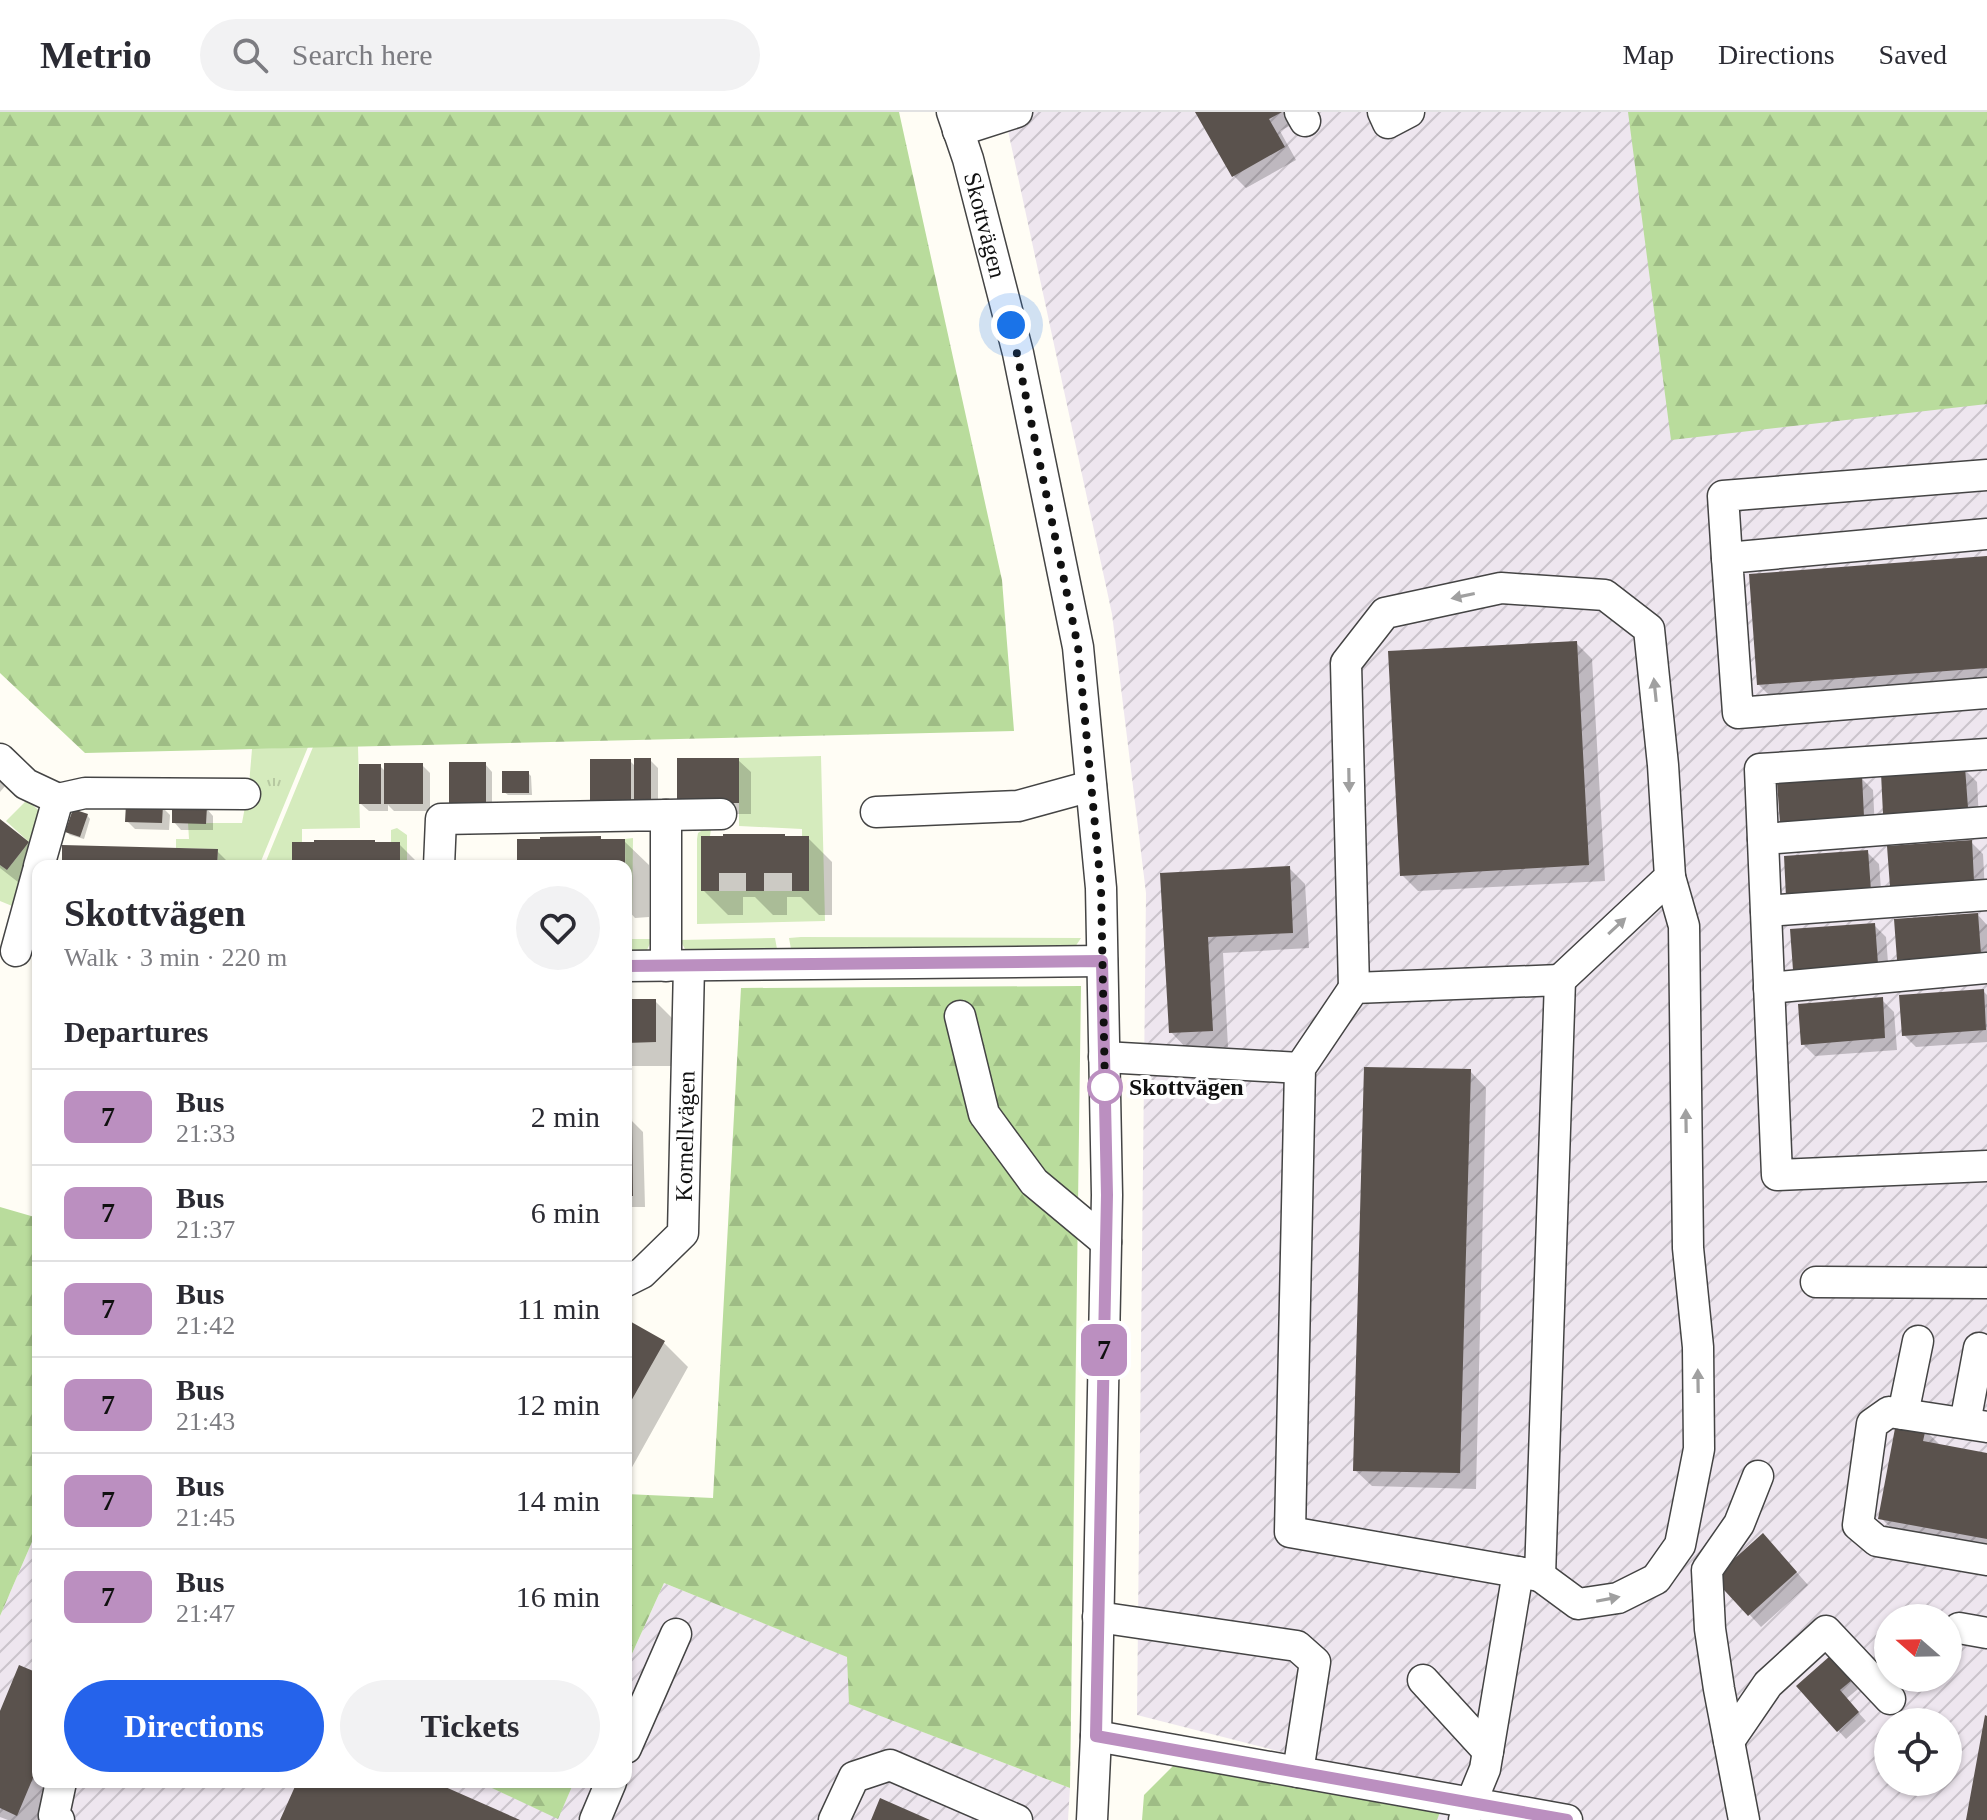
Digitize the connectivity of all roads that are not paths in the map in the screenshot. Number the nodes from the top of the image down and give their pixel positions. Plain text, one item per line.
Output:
1 (1017, 112) edge
2 (1383, 112) edge
3 (1409, 112) edge
4 (955, 121) edge
5 (1987, 475) edge
6 (1987, 534) edge
7 (1727, 558) junction
8 (1987, 693) edge
9 (1987, 754) edge
10 (0, 759) edge
11 (1091, 786) junction
12 (245, 794) dead end
13 (58, 799) junction
14 (876, 812) dead end
15 (721, 814) dead end
16 (666, 815) junction
17 (1987, 822) edge
18 (1763, 839) junction
19 (41, 860) edge
20 (439, 860) edge
21 (1670, 877) junction
22 (1987, 895) edge
23 (32, 896) edge
24 (1766, 911) junction
25 (18, 951) edge
26 (1102, 961) junction
27 (632, 966) edge
28 (678, 966) junction
29 (1987, 968) edge
30 (1560, 980) junction
31 (1354, 988) junction
32 (1769, 988) junction
33 (960, 1016) dead end
34 (1104, 1057) junction
35 (1300, 1068) junction
36 (1987, 1166) edge
37 (1106, 1242) junction
38 (632, 1278) edge
39 (1816, 1282) dead end
40 (1987, 1283) edge
41 (1918, 1341) dead end
42 (1979, 1348) dead end
43 (1903, 1414) junction
44 (1976, 1425) edge
45 (1758, 1476) dead end
46 (1987, 1560) edge
47 (1529, 1574) junction
48 (1098, 1617) junction
49 (676, 1634) dead end
50 (1423, 1680) dead end
51 (1890, 1699) dead end
52 (632, 1734) edge
53 (1096, 1736) junction
54 (1729, 1741) junction
55 (1488, 1751) junction
56 (1298, 1772) junction
57 (60, 1788) edge
58 (608, 1788) edge
59 (1467, 1811) edge
60 (59, 1820) edge
61 (595, 1820) edge
62 (834, 1820) edge
63 (1017, 1820) edge
64 (1092, 1820) edge
65 (1567, 1820) edge
66 (1744, 1820) edge

1 - 4 street
2 - 3 street
4 - 11 street, Skottvägen
5 - 7 street
6 - 7 street
7 - 8 street
9 - 18 street
10 - 13 street
11 - 14 street
11 - 26 street, Skottvägen
12 - 13 street
13 - 19 street
15 - 16 street
16 - 20 street
16 - 28 street, Kornellvägen
17 - 18 street
18 - 24 street
30 -> 21 street
21 -> 31 street
47 -> 21 street
22 - 24 street
23 - 25 street
24 - 32 street
26 - 28 street
26 - 34 street, Skottvägen
27 - 28 street
28 - 38 street, Kornellvägen
29 - 32 street
30 - 31 street
30 - 47 street
31 - 35 street
32 - 36 street
33 - 37 street
34 - 35 street
34 - 37 street, Skottvägen
35 - 47 street
37 - 48 street, Skottvägen
39 - 40 street
41 - 43 street
42 - 44 street
43 - 44 street
43 - 46 street
45 - 54 street
47 - 55 street
48 - 53 street, Skottvägen
48 - 56 street
49 - 52 street
50 - 55 street
51 - 54 street
53 - 56 street
53 - 64 street, Skottvägen
54 - 66 street
55 - 59 street
56 - 59 street
57 - 60 street
58 - 61 street
59 - 65 street
62 - 63 street

